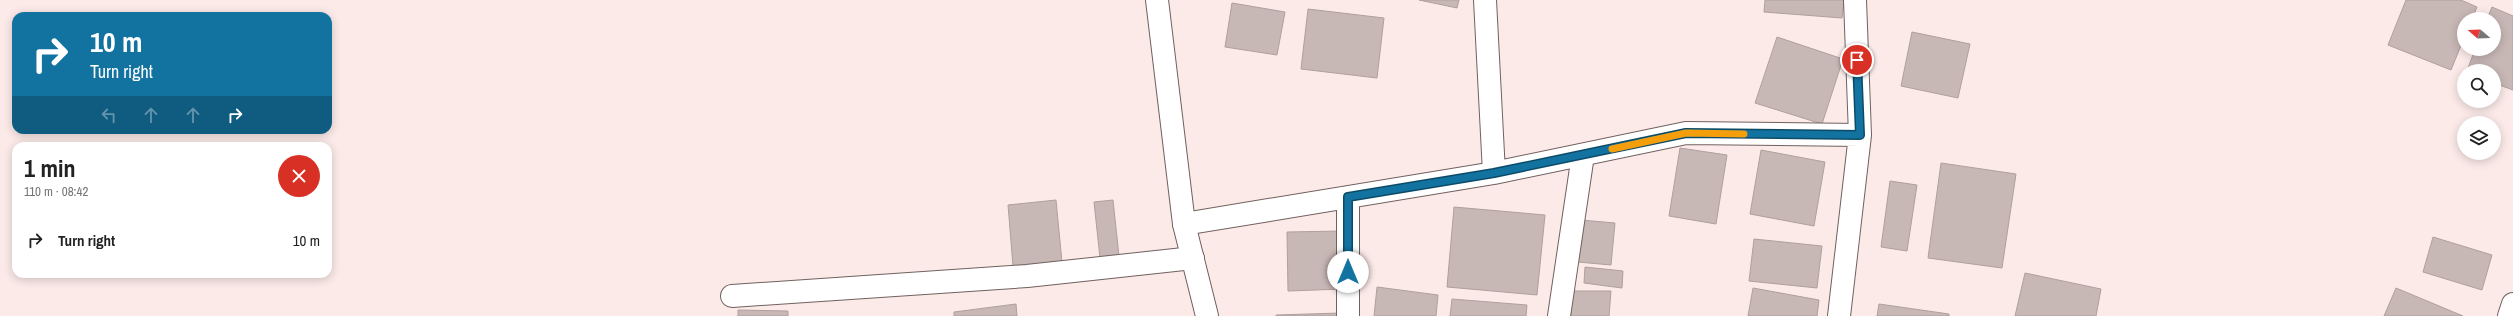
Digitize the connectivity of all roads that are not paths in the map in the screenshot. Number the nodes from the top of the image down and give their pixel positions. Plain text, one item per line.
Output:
1 (1157, 0) edge
2 (1485, 0) edge
3 (1855, 0) edge
4 (1860, 135) junction
5 (1583, 155) junction
6 (1494, 173) junction
7 (1348, 197) junction
8 (1184, 224) junction
9 (1193, 258) junction
10 (732, 296) dead end
11 (2513, 304) edge
12 (1207, 316) edge
13 (1348, 316) edge
14 (1559, 316) edge
15 (1839, 316) edge
16 (2509, 316) edge

1 - 8 street
2 - 6 street
3 - 4 street
4 - 5 street
4 - 15 street
5 - 6 street
5 - 14 street
6 - 7 street
7 - 8 street
7 - 13 street
8 - 9 street
9 - 10 street
9 - 12 street
11 - 16 street

